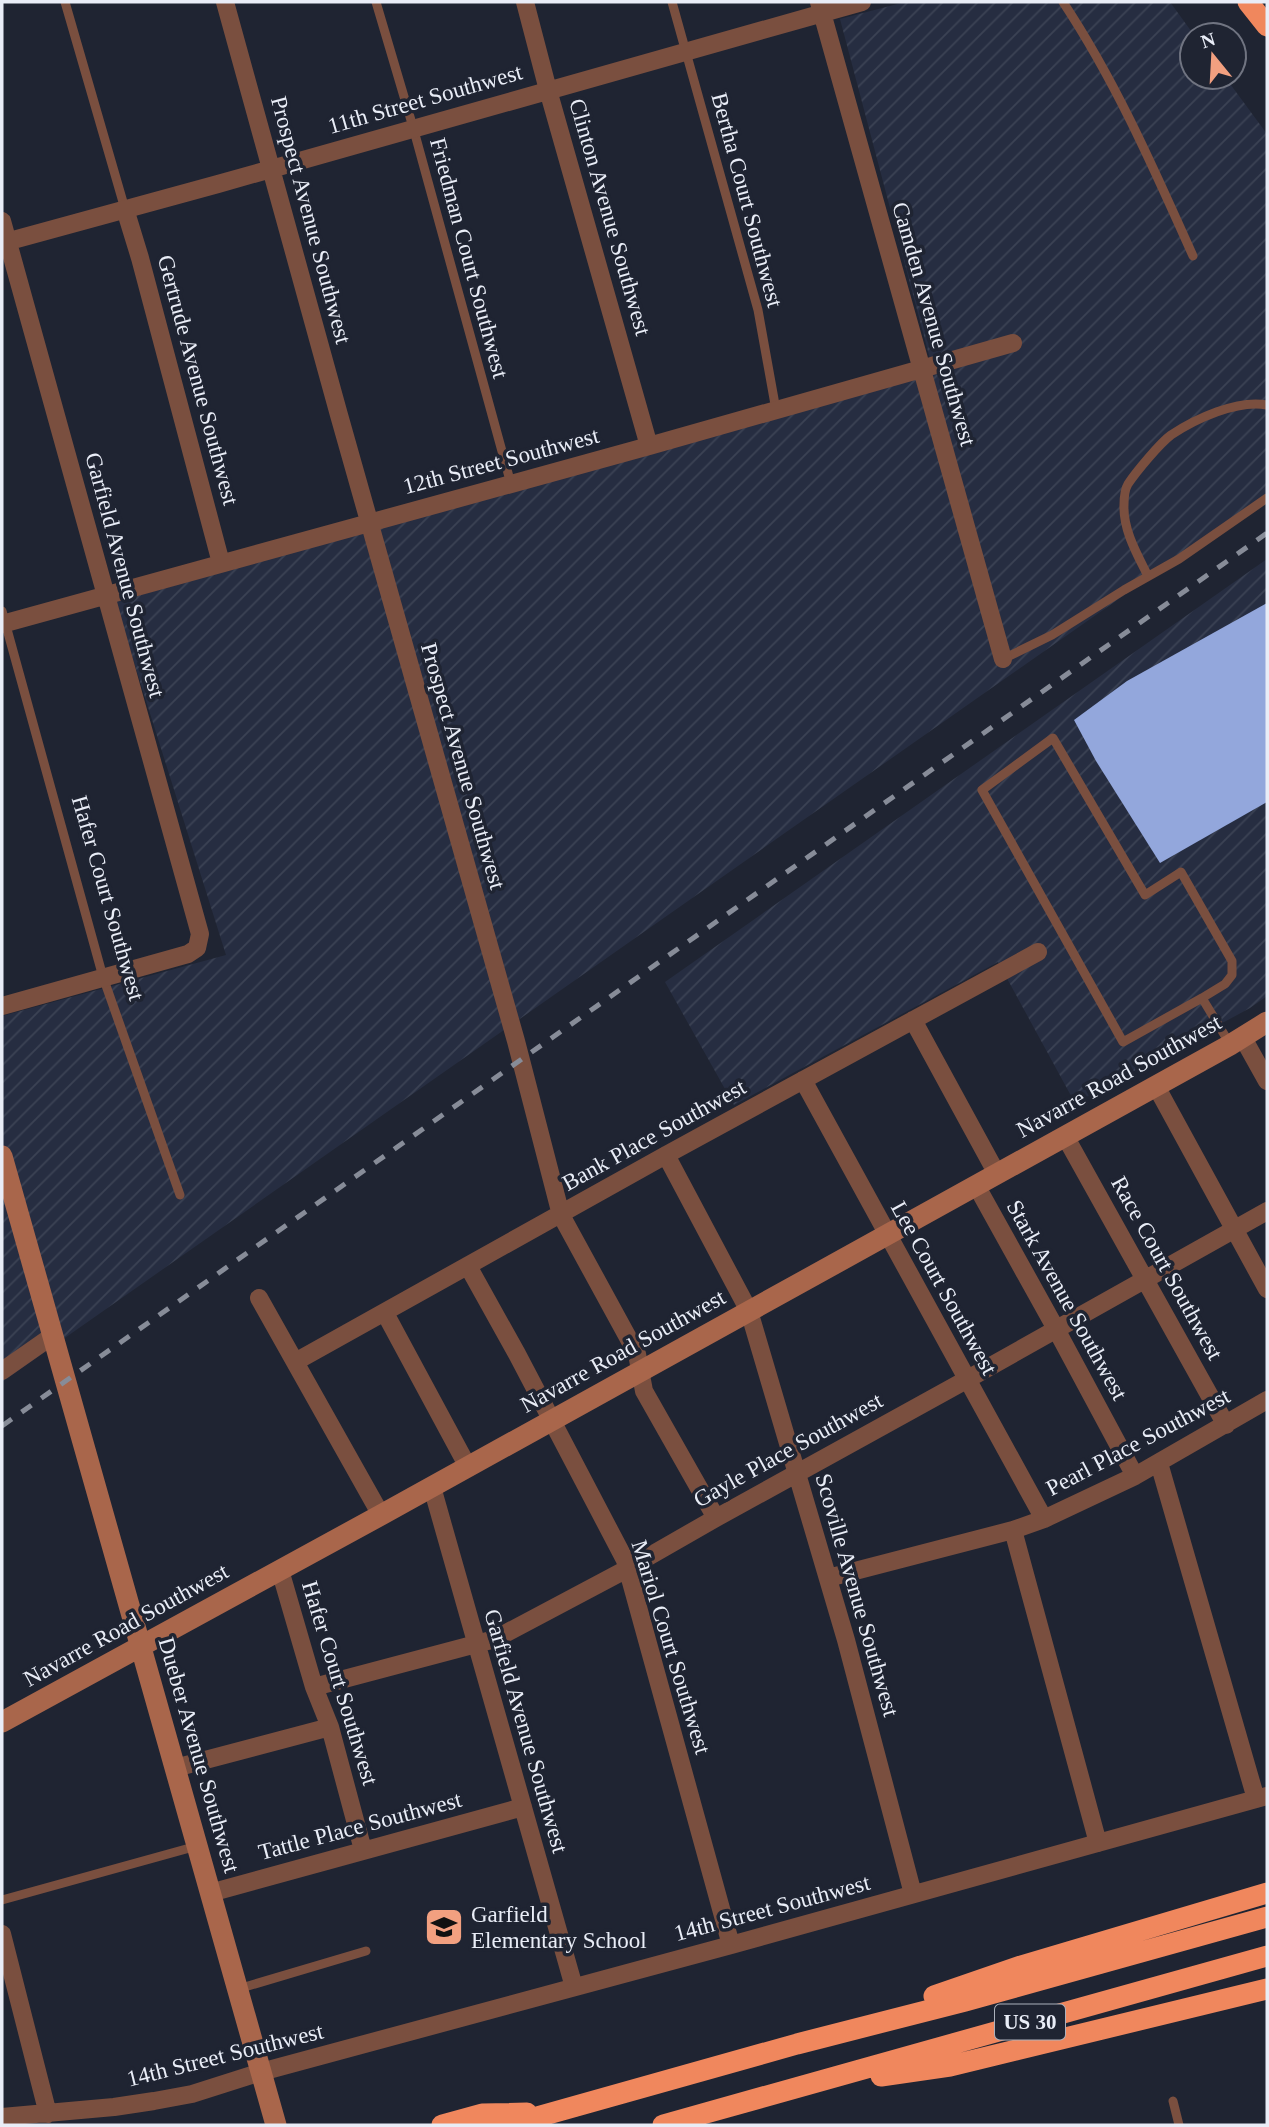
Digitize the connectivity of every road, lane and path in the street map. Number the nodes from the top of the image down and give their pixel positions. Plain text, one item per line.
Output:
1 (65, 2) edge
2 (225, 2) edge
3 (376, 2) edge
4 (526, 2) edge
5 (672, 2) edge
6 (862, 2) edge
7 (1063, 2) edge
8 (1248, 2) edge
9 (1264, 2) edge
10 (1267, 6) edge
11 (820, 8) edge
12 (1267, 26) edge
13 (687, 51) junction
14 (548, 90) junction
15 (413, 127) junction
16 (272, 168) junction
17 (125, 209) junction
18 (2, 221) edge
19 (5, 242) edge
20 (1193, 256) dead end
21 (1013, 343) dead end
22 (922, 370) junction
23 (1267, 405) edge
24 (776, 410) junction
25 (649, 446) junction
26 (511, 484) junction
27 (1267, 498) edge
28 (369, 523) junction
29 (221, 563) junction
30 (1148, 576) junction
31 (105, 596) junction
32 (3, 620) edge
33 (1003, 659) joint
34 (1038, 952) dead end
35 (103, 978) junction
36 (1202, 998) junction
37 (2, 1006) edge
38 (913, 1020) junction
39 (1267, 1022) edge
40 (1237, 1042) junction
41 (803, 1080) junction
42 (1267, 1081) edge
43 (1156, 1086) junction
44 (1065, 1136) junction
45 (666, 1155) junction
46 (2, 1156) edge
47 (997, 1174) junction
48 (976, 1185) junction
49 (180, 1195) dead end
50 (1267, 1211) edge
51 (561, 1215) junction
52 (1235, 1228) junction
53 (887, 1234) junction
54 (468, 1266) junction
55 (1146, 1278) junction
56 (1267, 1289) edge
57 (259, 1298) dead end
58 (749, 1311) junction
59 (385, 1313) junction
60 (1056, 1329) junction
61 (52, 1336) junction
62 (295, 1362) junction
63 (2, 1371) edge
64 (640, 1371) junction
65 (966, 1380) junction
66 (1267, 1401) edge
67 (552, 1420) junction
68 (1226, 1425) junction
69 (1158, 1463) junction
70 (468, 1467) junction
71 (797, 1472) junction
72 (1135, 1476) junction
73 (432, 1487) junction
74 (381, 1515) junction
75 (716, 1518) junction
76 (1044, 1519) junction
77 (1013, 1530) junction
78 (627, 1569) junction
79 (281, 1570) junction
80 (828, 1578) junction
81 (477, 1643) junction
82 (141, 1646) junction
83 (314, 1687) junction
84 (2, 1722) edge
85 (330, 1727) junction
86 (175, 1768) junction
87 (1262, 1798) edge
88 (523, 1807) junction
89 (1098, 1843) junction
90 (197, 1846) junction
91 (363, 1850) junction
92 (210, 1893) junction
93 (1267, 1893) edge
94 (913, 1894) junction
95 (2, 1900) edge
96 (1267, 1917) edge
97 (2, 1934) edge
98 (731, 1945) junction
99 (366, 1951) dead end
100 (1267, 1956) edge
101 (574, 1987) junction
102 (238, 1989) junction
103 (1267, 1989) edge
104 (797, 2044) junction
105 (261, 2072) junction
106 (792, 2090) junction
107 (1173, 2101) dead end
108 (554, 2112) junction
109 (48, 2114) junction
110 (2, 2117) edge
111 (274, 2117) edge
112 (442, 2125) edge
113 (509, 2125) edge
114 (663, 2125) edge
115 (1179, 2125) edge

1 - 17 lane
2 - 16 street, Prospect Avenue Southwest
3 - 15 lane, Friedman Court Southwest
4 - 14 street, Clinton Avenue Southwest
5 - 13 lane, Bertha Court Southwest
6 - 11 street, 11th Street Southwest
7 - 20 lane
8 - 12 highway
9 - 10 highway
11 - 13 street, 11th Street Southwest
11 - 22 street, Camden Avenue Southwest
13 - 14 street, 11th Street Southwest
13 - 24 lane, Bertha Court Southwest
14 - 15 street, 11th Street Southwest
14 - 25 street, Clinton Avenue Southwest
15 - 16 street, 11th Street Southwest
15 - 26 lane, Friedman Court Southwest
16 - 17 street, 11th Street Southwest
16 - 28 street, Prospect Avenue Southwest
17 - 19 street, 11th Street Southwest
17 - 29 street, Gertrude Avenue Southwest
18 - 19 street, Garfield Avenue Southwest
19 - 31 street, Garfield Avenue Southwest
21 - 22 street, 12th Street Southwest
22 - 24 street, 12th Street Southwest
22 - 33 street, Camden Avenue Southwest
23 - 30 lane
24 - 25 street, 12th Street Southwest
25 - 26 street, 12th Street Southwest
26 - 28 street, 12th Street Southwest
27 - 30 lane
28 - 29 street, 12th Street Southwest
28 - 51 street, Prospect Avenue Southwest
29 - 31 street, 12th Street Southwest
30 - 33 lane
31 - 32 street, 12th Street Southwest
31 - 35 street, Garfield Avenue Southwest
32 - 35 lane, Hafer Court Southwest
34 - 38 street, Bank Place Southwest
35 - 37 street
35 - 49 lane, Hafer Court Southwest
36 - 36 lane
36 - 40 lane
38 - 41 street, Bank Place Southwest
38 - 47 street
39 - 40 street, Navarre Road Southwest
40 - 42 street
40 - 43 street, Navarre Road Southwest
41 - 45 street, Bank Place Southwest
41 - 53 street, Lee Court Southwest
43 - 44 street, Navarre Road Southwest
43 - 52 street
44 - 47 street, Navarre Road Southwest
44 - 55 street, Race Court Southwest
45 - 51 street, Bank Place Southwest
45 - 58 street, Scoville Avenue Southwest
46 - 61 street, Dueber Avenue Southwest
47 - 48 street, Navarre Road Southwest
48 - 53 street, Navarre Road Southwest
48 - 60 street, Stark Avenue Southwest
50 - 52 street, Gayle Place Southwest
51 - 54 street, Bank Place Southwest
51 - 64 street, Prospect Avenue Southwest
52 - 55 street, Gayle Place Southwest
52 - 56 street
53 - 58 street, Navarre Road Southwest
53 - 65 street, Lee Court Southwest
54 - 59 street, Bank Place Southwest
54 - 67 street, Mariol Court Southwest
55 - 60 street, Gayle Place Southwest
55 - 68 street, Race Court Southwest
57 - 62 street
58 - 64 street, Navarre Road Southwest
58 - 71 street, Scoville Avenue Southwest
59 - 62 street, Bank Place Southwest
59 - 70 street
60 - 65 street, Gayle Place Southwest
60 - 72 street, Stark Avenue Southwest
61 - 63 street
61 - 82 street, Dueber Avenue Southwest
62 - 74 street
64 - 67 street, Navarre Road Southwest
64 - 75 street, Prospect Avenue Southwest
65 - 71 street, Gayle Place Southwest
65 - 76 street, Lee Court Southwest
66 - 68 street, Pearl Place Southwest
67 - 70 street, Navarre Road Southwest
67 - 78 street, Mariol Court Southwest
68 - 69 street, Pearl Place Southwest
69 - 72 street, Pearl Place Southwest
69 - 87 street
70 - 73 street, Navarre Road Southwest
71 - 75 street, Gayle Place Southwest
71 - 80 street, Scoville Avenue Southwest
72 - 76 street, Pearl Place Southwest
73 - 74 street, Navarre Road Southwest
73 - 81 street, Garfield Avenue Southwest
74 - 79 street, Navarre Road Southwest
75 - 78 street, Gayle Place Southwest
76 - 77 street, Pearl Place Southwest
77 - 80 street, Pearl Place Southwest
77 - 89 street
78 - 81 street, Gayle Place Southwest
78 - 98 street, Mariol Court Southwest
79 - 82 street, Navarre Road Southwest
79 - 83 street, Hafer Court Southwest
80 - 94 street, Scoville Avenue Southwest
81 - 83 street, Gayle Place Southwest
81 - 88 street, Garfield Avenue Southwest
82 - 84 street, Navarre Road Southwest
82 - 86 street, Dueber Avenue Southwest
83 - 85 street, Hafer Court Southwest
85 - 86 street
85 - 91 street, Hafer Court Southwest
86 - 90 street, Dueber Avenue Southwest
87 - 89 street, 14th Street Southwest
88 - 91 street, Tattle Place Southwest
88 - 101 street, Garfield Avenue Southwest
89 - 94 street, 14th Street Southwest
90 - 92 street, Dueber Avenue Southwest
90 - 95 lane
91 - 92 street, Tattle Place Southwest
92 - 102 street, Dueber Avenue Southwest
93 - 104 highway
94 - 98 street, 14th Street Southwest
96 - 104 highway, US 30
97 - 109 street
98 - 101 street, 14th Street Southwest
99 - 102 lane
100 - 106 highway, US 30
101 - 105 street, 14th Street Southwest
102 - 105 street, Dueber Avenue Southwest
103 - 106 highway
104 - 108 highway, US 30
105 - 109 street, 14th Street Southwest
105 - 111 street, Dueber Avenue Southwest
106 - 114 highway, US 30
107 - 115 lane
108 - 112 highway
108 - 113 highway, US 30
109 - 110 street, 14th Street Southwest

